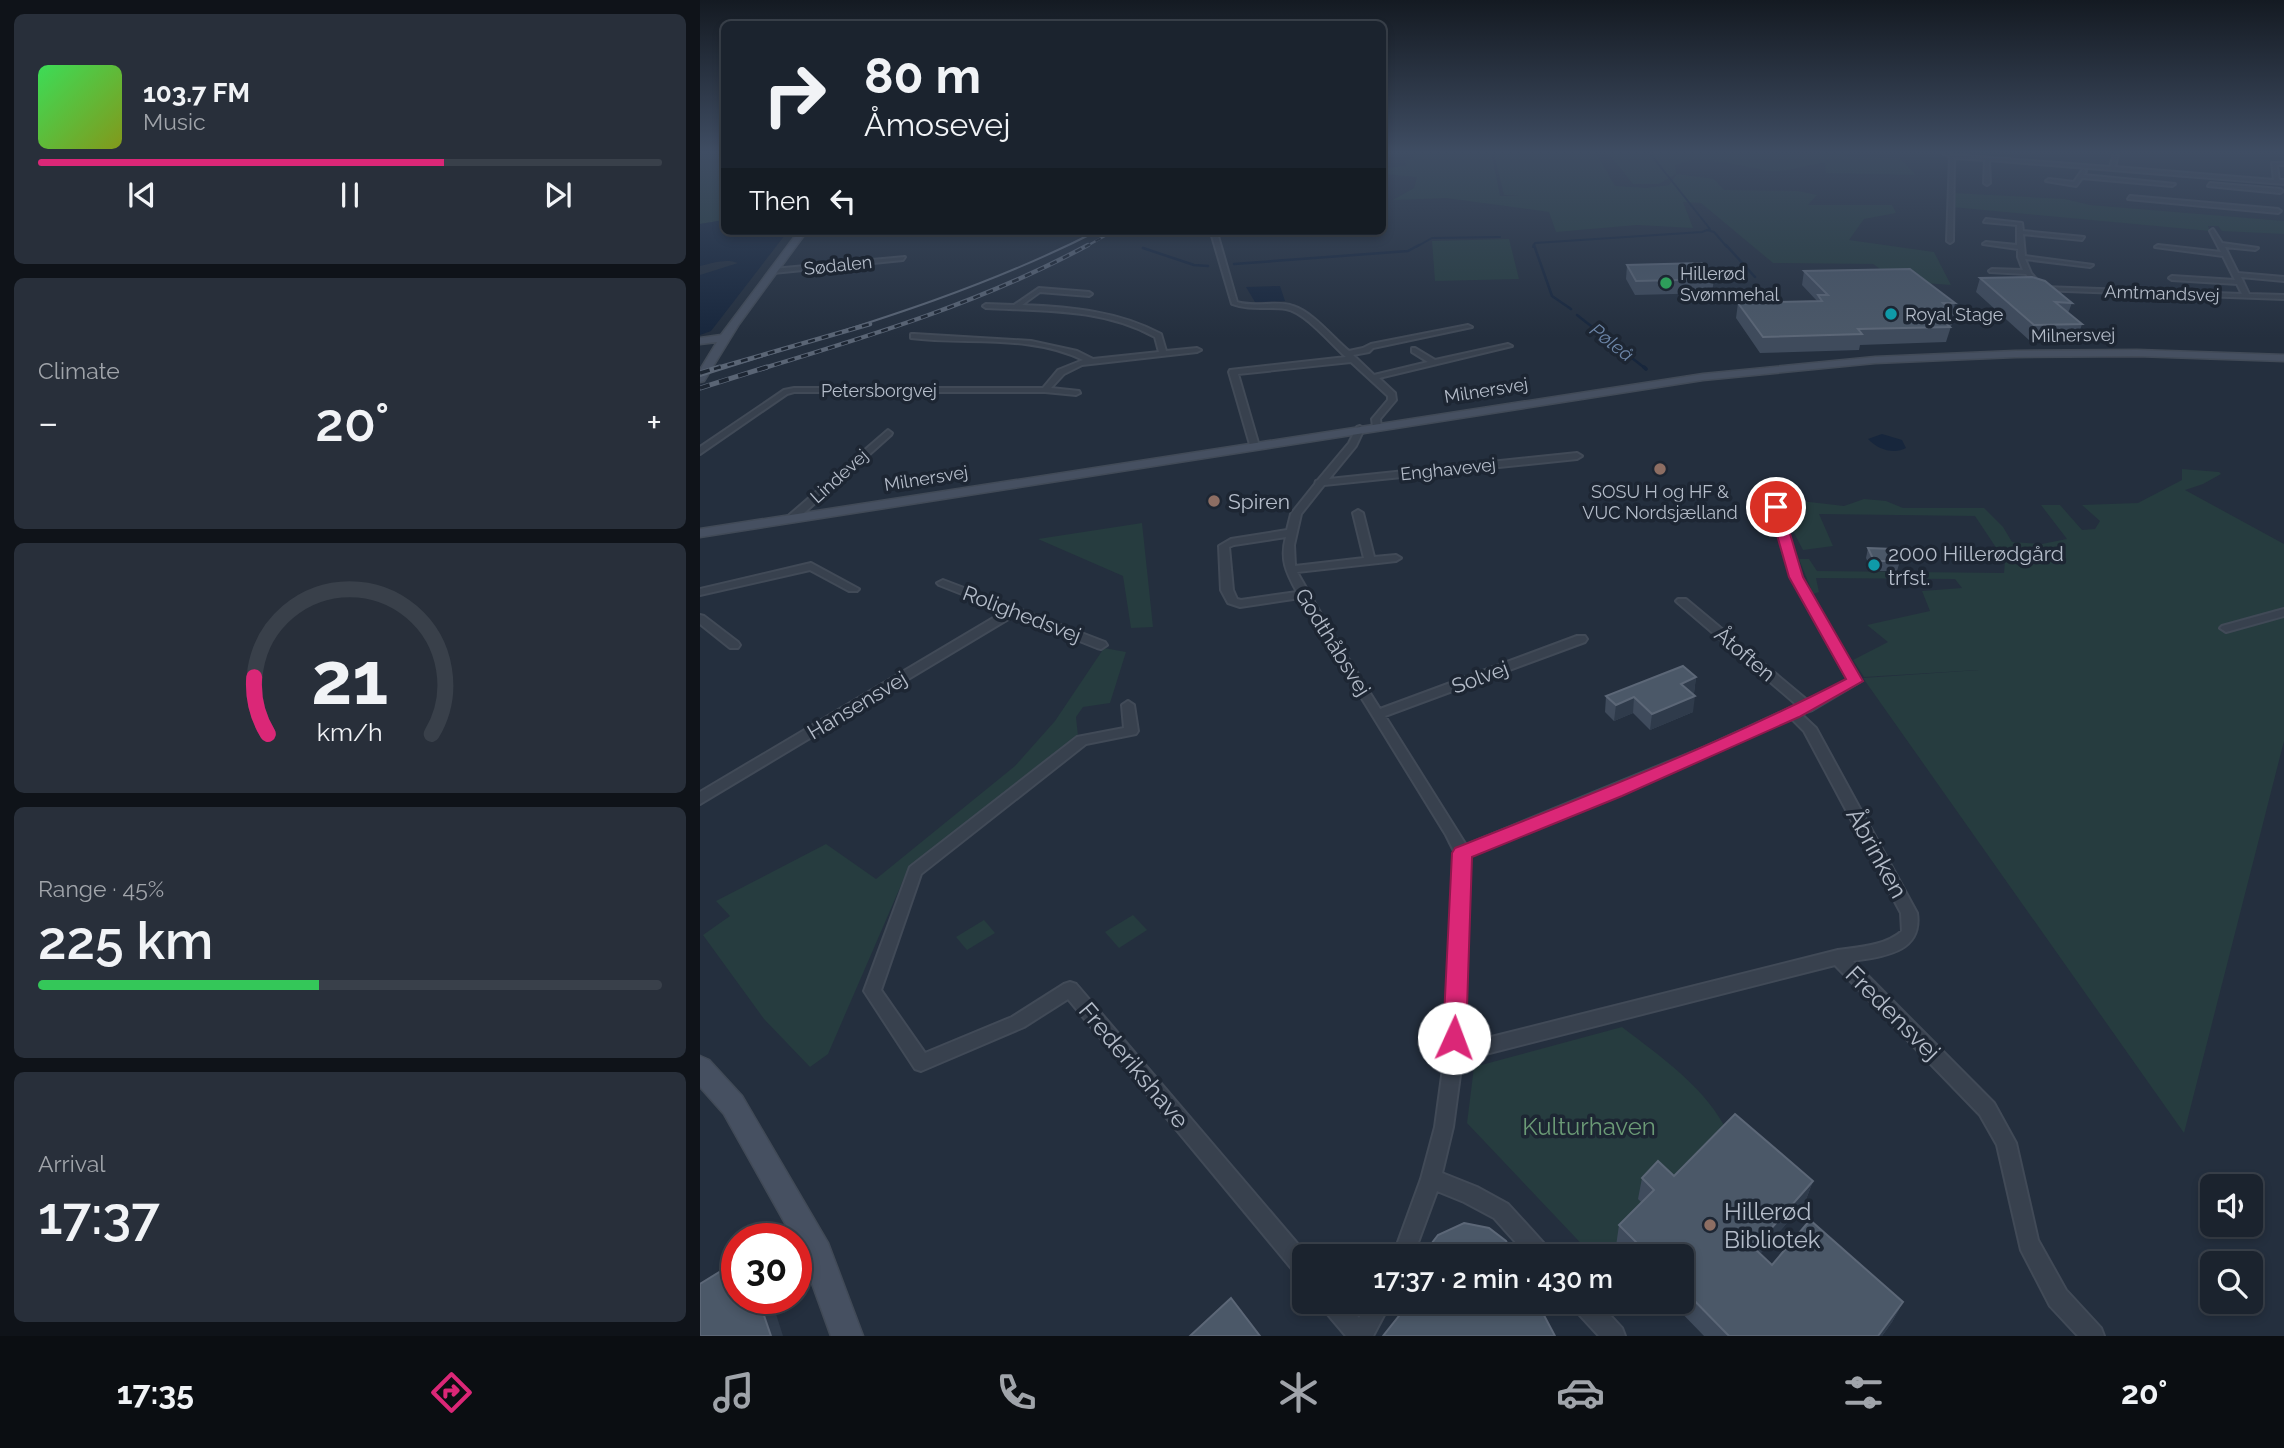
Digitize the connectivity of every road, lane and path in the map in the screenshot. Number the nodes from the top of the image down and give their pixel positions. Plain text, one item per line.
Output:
1 (1951, 213) edge
2 (1986, 221) dead end
3 (2213, 231) dead end
4 (2020, 232) junction
5 (800, 235) edge
6 (1216, 235) edge
7 (2082, 238) dead end
8 (1950, 241) dead end
9 (1986, 244) dead end
10 (2221, 245) junction
11 (2021, 247) junction
12 (2158, 247) dead end
13 (2255, 248) dead end
14 (2225, 254) junction
15 (2021, 257) junction
16 (903, 258) dead end
17 (2090, 265) dead end
18 (773, 271) junction
19 (1992, 271) dead end
20 (2025, 272) junction
21 (2172, 278) dead end
22 (2238, 279) junction
23 (2284, 279) edge
24 (1089, 294) dead end
25 (2247, 296) junction
26 (2284, 297) edge
27 (986, 306) dead end
28 (1014, 308) junction
29 (1468, 327) dead end
30 (914, 336) dead end
31 (724, 340) junction
32 (700, 343) edge
33 (1508, 346) dead end
34 (1197, 350) dead end
35 (1415, 350) dead end
36 (1163, 354) junction
37 (1351, 356) junction
38 (2284, 358) edge
39 (1090, 361) junction
40 (1434, 363) junction
41 (1374, 377) junction
42 (700, 379) edge
43 (1045, 390) junction
44 (1076, 393) dead end
45 (1377, 427) junction
46 (1360, 429) junction
47 (888, 433) dead end
48 (1254, 446) junction
49 (700, 451) edge
50 (1577, 456) dead end
51 (1319, 483) junction
52 (1776, 507) dead end
53 (1358, 513) dead end
54 (791, 519) junction
55 (700, 533) edge
56 (1291, 533) junction
57 (1396, 558) dead end
58 (1370, 561) junction
59 (1290, 570) junction
60 (943, 583) dead end
61 (853, 589) dead end
62 (700, 592) edge
63 (1301, 594) junction
64 (1682, 601) dead end
65 (1014, 611) junction
66 (2284, 612) edge
67 (700, 618) edge
68 (2226, 628) dead end
69 (1581, 639) dead end
70 (734, 645) dead end
71 (1101, 645) dead end
72 (1128, 705) dead end
73 (1800, 710) junction
74 (1378, 714) junction
75 (700, 799) edge
76 (1462, 853) junction
77 (1838, 957) junction
78 (1454, 1054) junction
79 (700, 1068) edge
80 (1431, 1180) junction
81 (1407, 1244) edge
82 (1531, 1244) edge
83 (1292, 1254) edge
84 (1342, 1314) edge
85 (1373, 1314) edge
86 (1594, 1314) edge
87 (847, 1336) edge
88 (1360, 1336) edge
89 (1614, 1336) edge
90 (2093, 1336) edge

1 - 8 street
2 - 4 street
3 - 10 street
4 - 7 street
4 - 11 street
5 - 18 street
6 - 37 street
9 - 11 street
10 - 13 street
10 - 14 street
11 - 15 street
12 - 14 street
14 - 22 street
15 - 17 street
15 - 20 street
16 - 18 street, Sødalen
18 - 31 street
19 - 20 street
20 - 25 street, Amtmandsvej
21 - 22 street
22 - 23 street
22 - 25 street
24 - 28 street
25 - 26 street, Amtmandsvej
27 - 28 street
28 - 36 street
29 - 37 street
30 - 39 street
31 - 32 street
31 - 42 street
33 - 40 street
34 - 36 street
35 - 40 street
36 - 39 street
37 - 41 street
37 - 48 street
38 - 45 street, Milnersvej
39 - 43 street
40 - 41 street
41 - 45 street
43 - 44 street, Petersborgvej
43 - 49 street, Petersborgvej
45 - 46 street, Milnersvej
46 - 48 street, Milnersvej
46 - 51 street, Godthåbsvej
47 - 54 street, Lindevej
48 - 54 street, Milnersvej
50 - 51 street, Enghavevej
51 - 56 street, Godthåbsvej
52 - 73 street
53 - 58 street
54 - 55 street, Milnersvej
56 - 59 street, Godthåbsvej
56 - 63 street
57 - 58 street
58 - 59 street
59 - 63 street, Godthåbsvej
60 - 65 street, Rolighedsvej
61 - 62 street
63 - 74 street, Godthåbsvej
64 - 73 street, Åtoften
65 - 71 street, Rolighedsvej
65 - 75 street, Hansensvej
66 - 68 street
67 - 70 street
69 - 74 street, Solvej
72 - 83 street, Frederikshave
73 - 76 street
73 - 77 street, Åbrinken
74 - 76 street, Godthåbsvej
76 - 78 street
77 - 78 street, Fredensvej
77 - 90 street, Fredensvej
78 - 80 street
79 - 87 street
80 - 81 street
80 - 82 street
84 - 88 street
85 - 88 street
86 - 89 street

